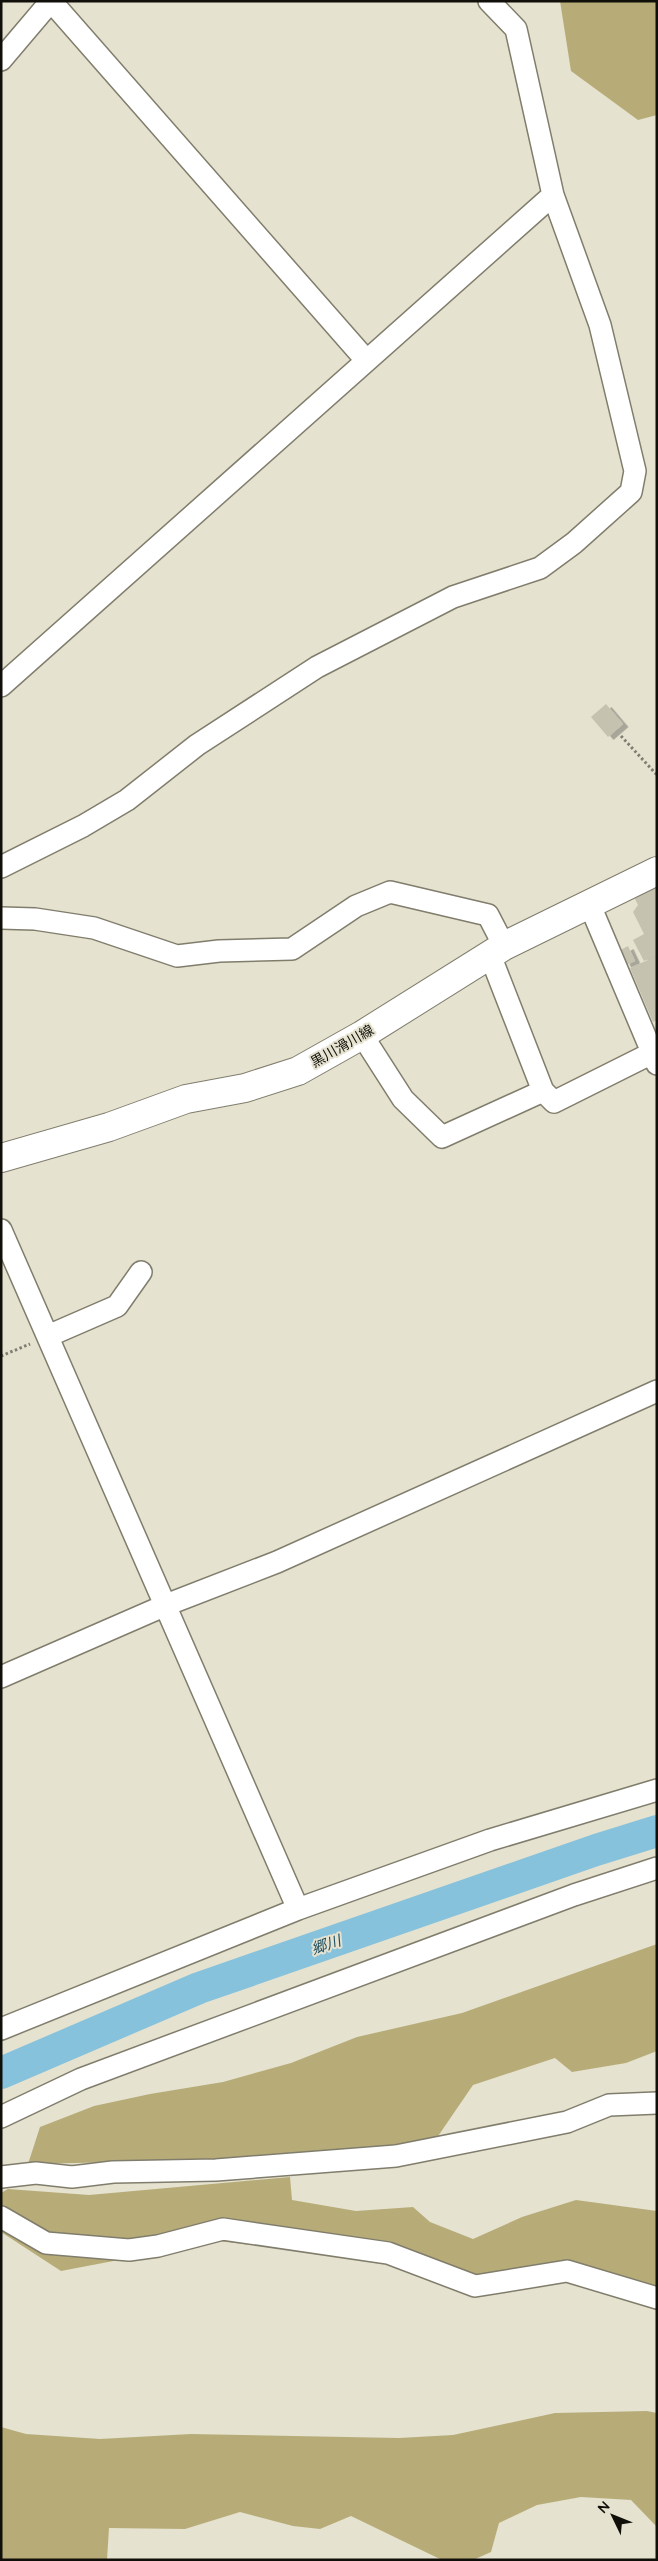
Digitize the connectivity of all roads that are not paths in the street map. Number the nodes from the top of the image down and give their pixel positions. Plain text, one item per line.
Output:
1 (51, 1) edge
2 (489, 1) edge
3 (1, 60) edge
4 (553, 195) junction
5 (366, 360) junction
6 (1, 686) edge
7 (1, 867) edge
8 (657, 871) edge
9 (589, 903) junction
10 (1, 918) edge
11 (497, 951) junction
12 (362, 1035) junction
13 (654, 1058) edge
14 (543, 1091) junction
15 (1, 1158) edge
16 (1, 1230) edge
17 (142, 1272) dead end
18 (48, 1336) junction
19 (657, 1391) edge
20 (166, 1605) junction
21 (1, 1677) edge
22 (657, 1790) edge
23 (657, 1868) edge
24 (298, 1909) junction
25 (1, 2029) edge
26 (657, 2103) edge
27 (1, 2116) edge
28 (1, 2177) edge
29 (1, 2217) edge
30 (657, 2298) edge

1 - 3 street
1 - 5 street
2 - 4 street
4 - 5 street
4 - 7 street
5 - 6 street
8 - 9 main road, 黒川滑川線
9 - 11 main road, 黒川滑川線
9 - 13 street
10 - 11 street
11 - 12 main road, 黒川滑川線
11 - 14 street
12 - 14 street
12 - 15 main road, 黒川滑川線
13 - 14 street
16 - 18 street
17 - 18 street
18 - 20 street
19 - 20 street
20 - 21 street
20 - 24 street
22 - 24 street
23 - 27 street
24 - 25 street
26 - 28 street
29 - 30 street

